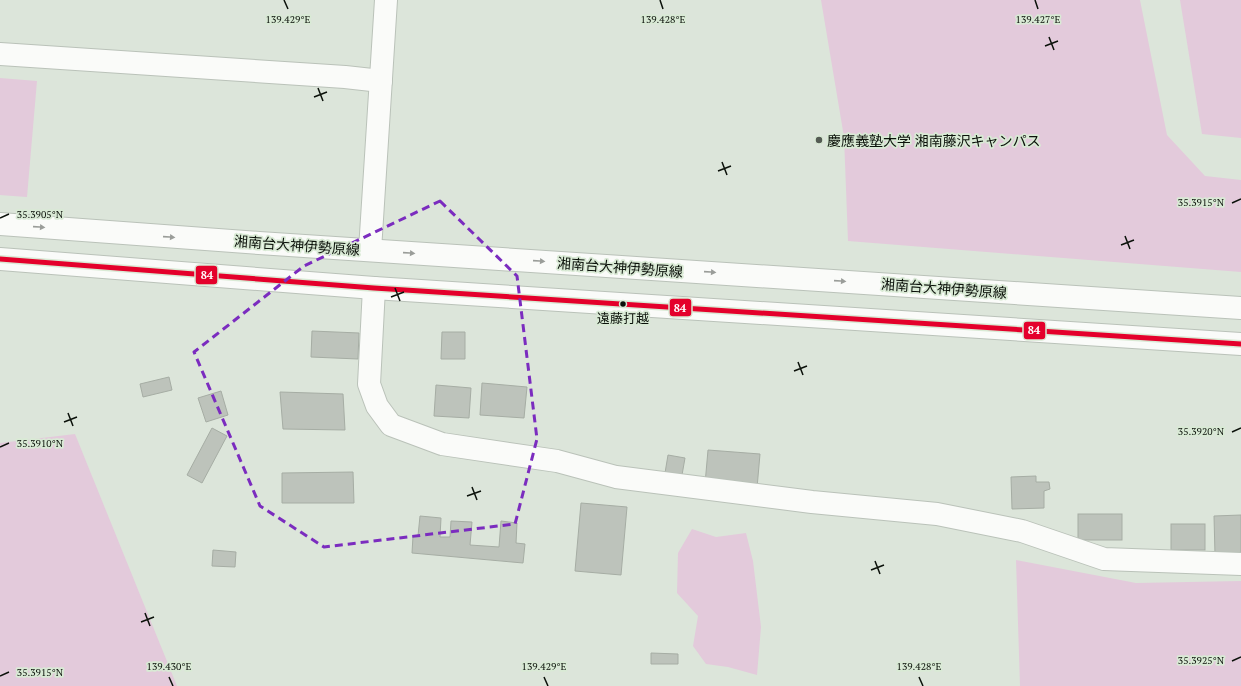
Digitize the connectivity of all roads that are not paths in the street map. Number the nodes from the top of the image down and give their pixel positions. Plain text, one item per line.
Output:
1 (386, 0) edge
2 (0, 54) edge
3 (381, 81) junction
4 (0, 224) edge
5 (370, 250) junction
6 (0, 259) edge
7 (374, 288) junction
8 (1241, 308) edge
9 (1241, 344) edge
10 (1241, 564) edge

1 - 3 street
2 - 3 street
3 - 5 street
4 -> 5 street, 湘南台大神伊勢原線
5 -> 8 street, 湘南台大神伊勢原線
6 - 7 street
7 - 9 street
7 - 10 street

